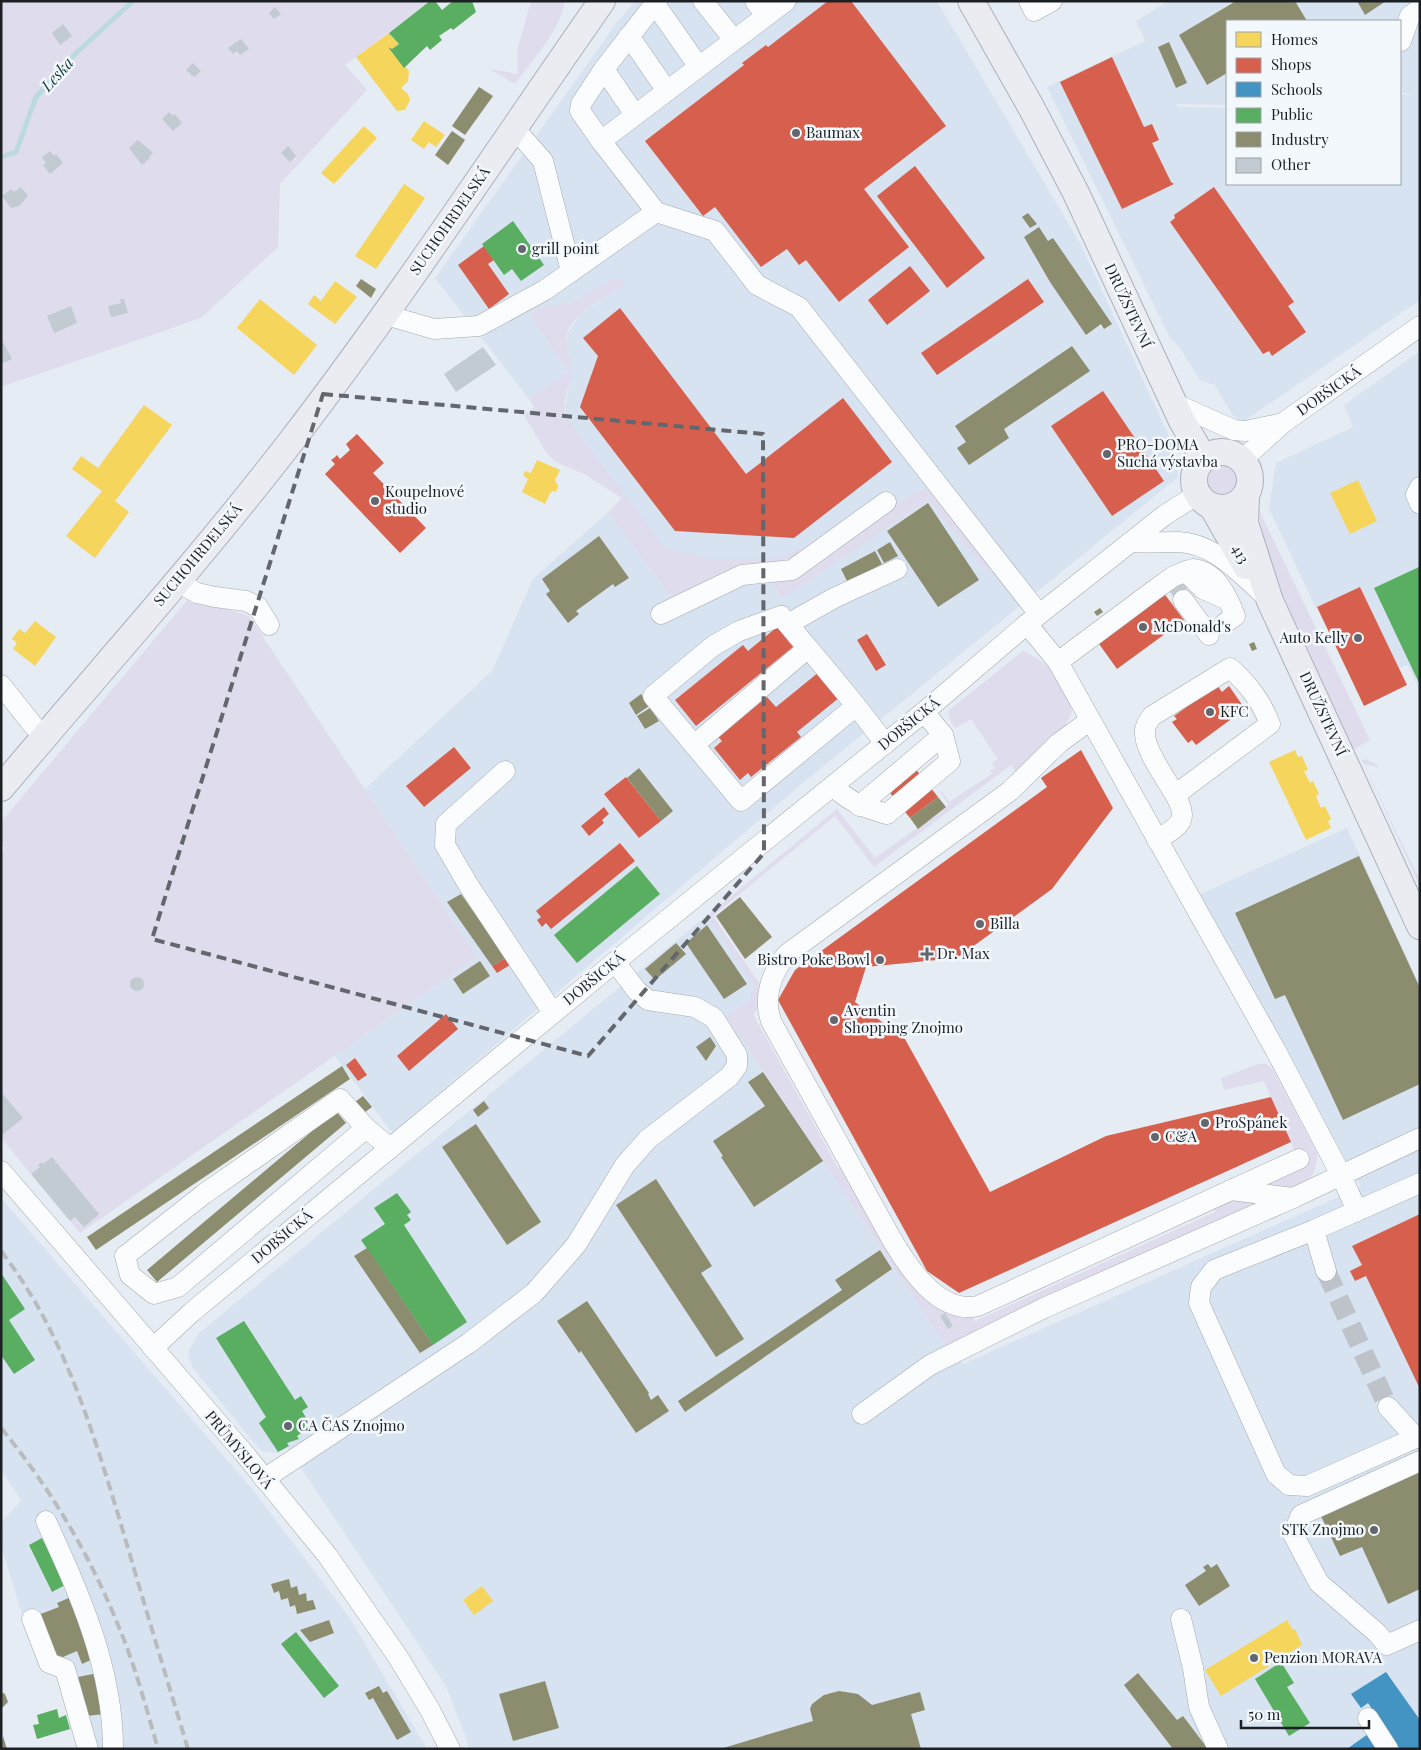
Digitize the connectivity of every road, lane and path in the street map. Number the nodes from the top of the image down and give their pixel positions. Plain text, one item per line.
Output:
1 (602, 1) edge
2 (703, 1) edge
3 (786, 1) edge
4 (971, 1) edge
5 (1028, 1) edge
6 (1052, 1) edge
7 (656, 3) edge
8 (760, 9) edge
9 (1420, 9) edge
10 (629, 36) junction
11 (734, 40) junction
12 (1401, 41) edge
13 (699, 67) junction
14 (604, 69) junction
15 (667, 91) junction
16 (635, 115) junction
17 (514, 128) junction
18 (601, 141) junction
19 (656, 212) junction
20 (571, 271) junction
21 (386, 315) junction
22 (1420, 326) edge
23 (1173, 403) junction
24 (1283, 423) junction
25 (1204, 459) junction
26 (1242, 460) junction
27 (1420, 487) edge
28 (1246, 496) junction
29 (1205, 500) junction
30 (886, 502) dead end
31 (1420, 504) edge
32 (1131, 542) junction
33 (896, 569) dead end
34 (178, 582) junction
35 (1183, 600) dead end
36 (1270, 601) junction
37 (661, 614) dead end
38 (1033, 619) junction
39 (788, 624) junction
40 (269, 625) dead end
41 (808, 648) junction
42 (1058, 662) junction
43 (1, 685) edge
44 (856, 706) junction
45 (924, 712) junction
46 (1089, 721) junction
47 (44, 736) junction
48 (885, 744) junction
49 (694, 745) junction
50 (946, 747) junction
51 (505, 771) dead end
52 (833, 786) junction
53 (1, 788) edge
54 (1175, 795) junction
55 (873, 810) junction
56 (1157, 840) junction
57 (1420, 926) edge
58 (615, 962) junction
59 (553, 1013) junction
60 (366, 1128) junction
61 (1420, 1138) edge
62 (390, 1148) junction
63 (1299, 1159) dead end
64 (1, 1171) edge
65 (1341, 1175) junction
66 (1420, 1183) edge
67 (1230, 1190) junction
68 (1293, 1198) junction
69 (1357, 1211) junction
70 (1314, 1230) junction
71 (1326, 1271) tunnel mouth
72 (153, 1348) junction
73 (1388, 1407) tunnel mouth
74 (862, 1414) dead end
75 (1418, 1437) edge
76 (1420, 1461) edge
77 (264, 1479) junction
78 (46, 1521) dead end
79 (32, 1619) dead end
80 (1181, 1619) dead end
81 (1420, 1630) edge
82 (1368, 1718) dead end
83 (88, 1749) edge
84 (113, 1749) edge
85 (450, 1749) edge
86 (1218, 1749) edge
87 (1388, 1749) edge

1 - 17 main road, SUCHOHRDELSKÁ
2 - 11 street
3 - 8 street
4 - 23 main road, DRUŽSTEVNÍ
5 - 6 street
7 - 10 street
7 - 13 street
8 - 11 street
9 - 12 street
10 - 14 street
10 - 15 street
11 - 13 street
13 - 15 street
14 - 16 street
14 - 18 street
15 - 16 street
16 - 18 street
17 - 20 street
17 - 21 main road, SUCHOHRDELSKÁ
18 - 19 street
19 - 20 street
19 - 38 street
20 - 21 street
21 - 34 main road, SUCHOHRDELSKÁ
22 - 24 street, DOBŠICKÁ
23 - 24 street
23 - 25 main road, DRUŽSTEVNÍ
24 - 26 street, DOBŠICKÁ
25 - 26 main road
25 - 29 main road
26 - 28 main road
27 - 31 street
28 - 29 main road
28 - 36 main road, DRUŽSTEVNÍ / 413
29 - 32 street, DOBŠICKÁ
29 - 36 main road, 413
30 - 37 street
32 - 36 street
32 - 38 street, DOBŠICKÁ
33 - 39 street
34 - 40 street
34 - 47 main road, SUCHOHRDELSKÁ
35 - 42 street
36 - 57 main road, DRUŽSTEVNÍ / 413
38 - 42 street
38 - 45 street, DOBŠICKÁ
39 - 41 street
39 - 49 street
41 - 44 street
41 - 49 street
42 - 46 street
43 - 47 street
44 - 48 street
44 - 49 street
45 - 48 street, DOBŠICKÁ
45 - 50 street
46 - 56 street
46 - 67 street
47 - 53 main road, SUCHOHRDELSKÁ
48 - 52 street, DOBŠICKÁ
50 - 55 street
50 - 55 street
51 - 59 street
52 - 55 street
52 - 58 street, DOBŠICKÁ
54 - 54 street
54 - 56 street
56 - 65 street
58 - 59 street, DOBŠICKÁ
58 - 77 street
59 - 62 street, DOBŠICKÁ
60 - 60 street
60 - 62 street
61 - 65 street
62 - 72 street, DOBŠICKÁ
63 - 67 street
64 - 72 street, PRŮMYSLOVÁ
65 - 68 street
65 - 69 street
66 - 69 street
67 - 68 street
68 - 74 street
69 - 70 street
70 - 71 street
70 - 75 street
72 - 77 street, PRŮMYSLOVÁ
73 - 75 street
76 - 81 street
77 - 85 street, PRŮMYSLOVÁ
78 - 84 street
79 - 83 street
80 - 86 street
82 - 87 street

